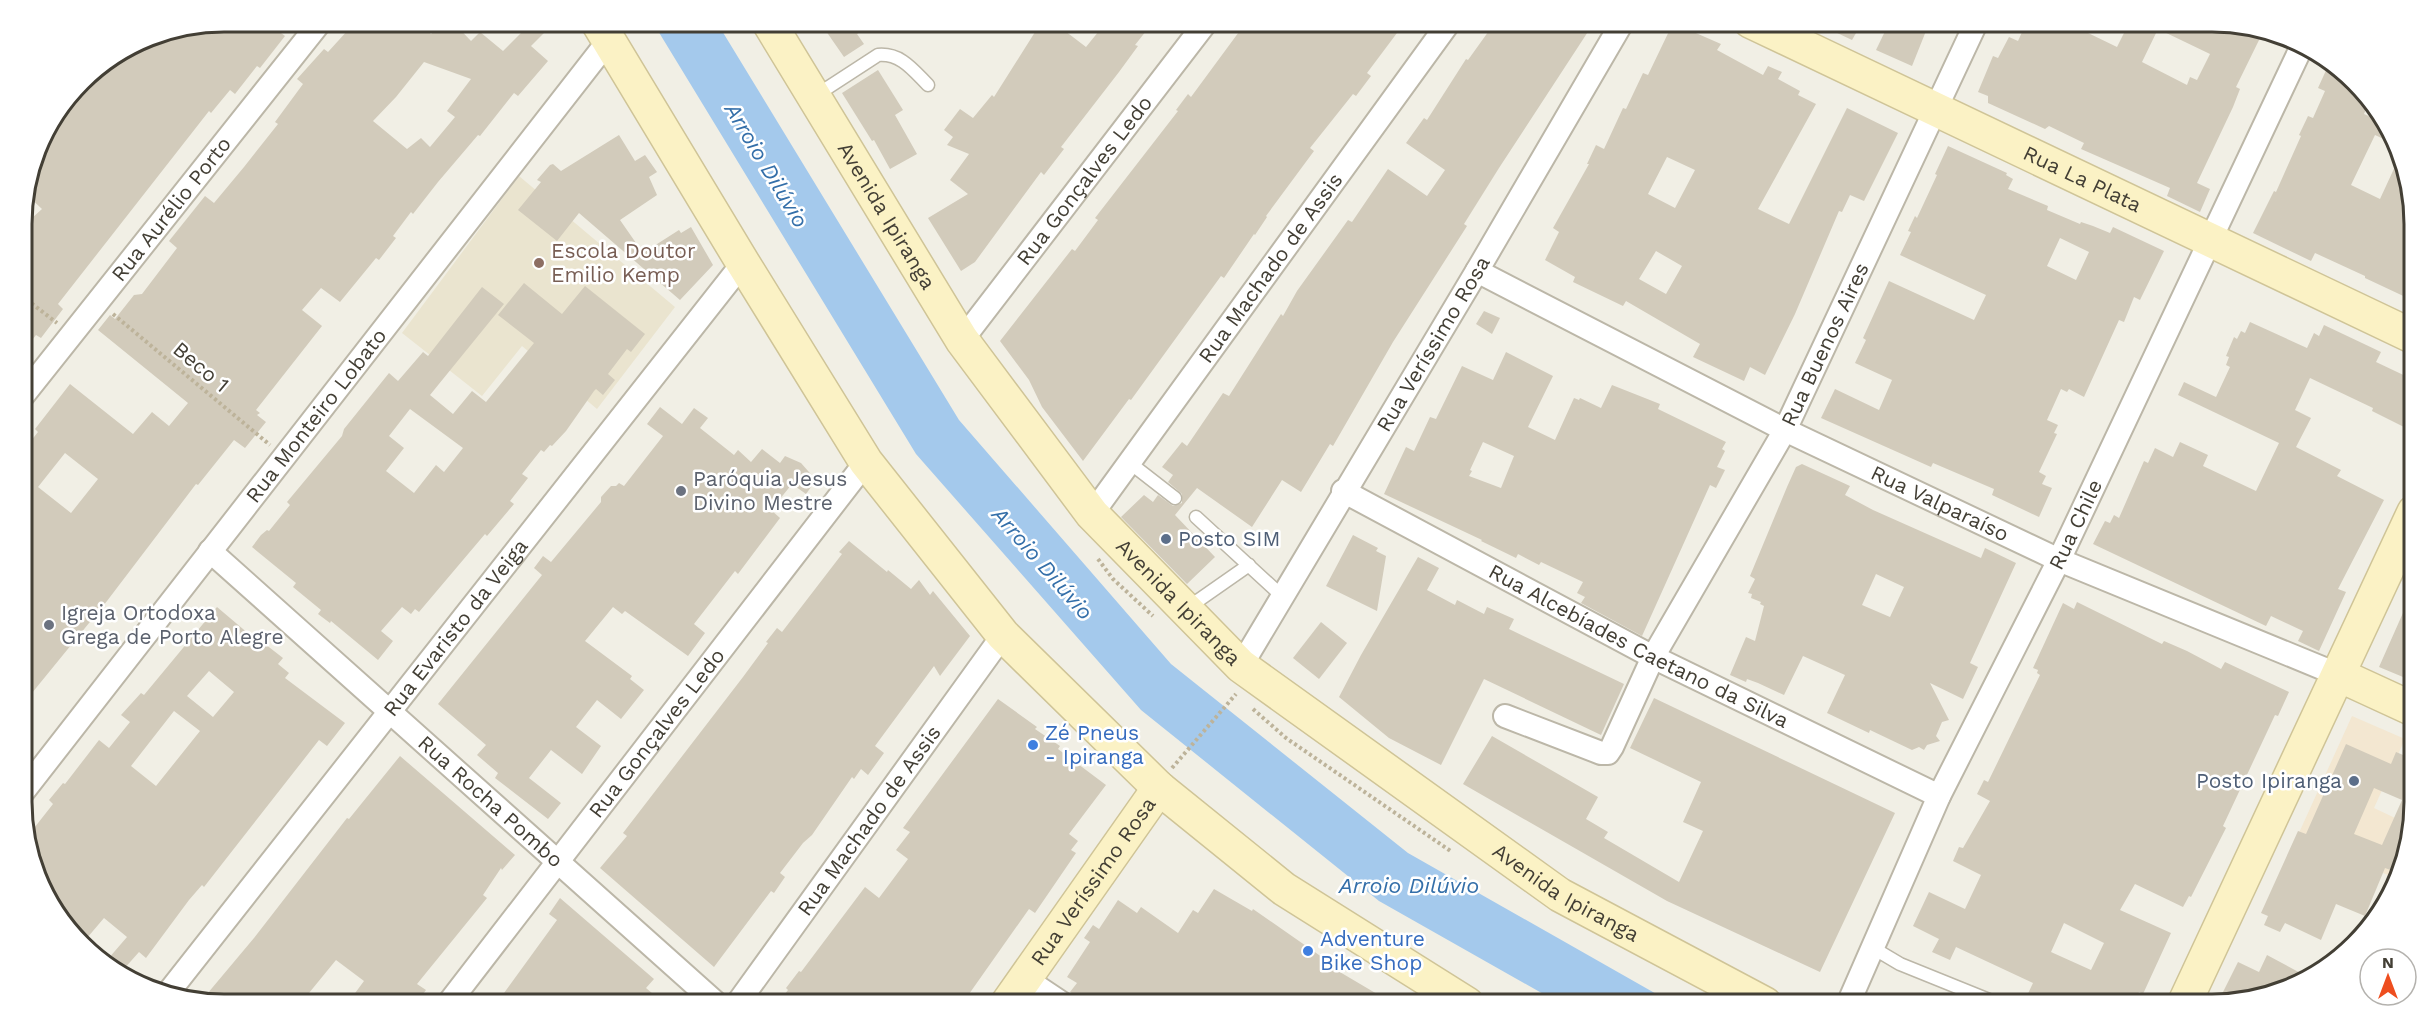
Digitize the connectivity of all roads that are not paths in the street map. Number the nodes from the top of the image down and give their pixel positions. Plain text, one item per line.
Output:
1 (312, 32) edge
2 (602, 32) edge
3 (604, 32) edge
4 (775, 32) edge
5 (1199, 32) edge
6 (1442, 32) edge
7 (1617, 32) edge
8 (1773, 32) edge
9 (1972, 32) edge
10 (2299, 52) edge
11 (928, 85) dead end
12 (814, 96) junction
13 (1936, 111) junction
14 (2211, 240) junction
15 (743, 263) junction
16 (1477, 271) junction
17 (2404, 332) edge
18 (962, 340) junction
19 (32, 385) edge
20 (1785, 430) junction
21 (866, 462) junction
22 (1130, 462) junction
23 (1343, 491) junction
24 (1176, 498) dead end
25 (1092, 514) junction
26 (1196, 517) dead end
27 (2404, 534) edge
28 (210, 551) junction
29 (2059, 560) junction
30 (1249, 565) junction
31 (1282, 596) junction
32 (1185, 610) junction
33 (1003, 635) junction
34 (1653, 657) junction
35 (2339, 675) junction
36 (1238, 680) junction
37 (2404, 705) edge
38 (390, 711) junction
39 (1505, 716) dead end
40 (1167, 775) junction
41 (32, 780) edge
42 (1939, 796) junction
43 (558, 861) junction
44 (1873, 948) junction
45 (173, 987) edge
46 (1016, 991) edge
47 (1450, 993) edge
48 (1745, 993) edge
49 (1853, 993) edge
50 (1972, 993) edge
51 (2189, 993) edge
52 (456, 994) edge
53 (706, 994) edge
54 (744, 994) edge

1 - 19 street, Rua Aurélio Porto
2 - 28 street, Rua Monteiro Lobato
3 - 15 main road
4 - 12 main road, Avenida Ipiranga
5 - 18 street, Rua Gonçalves Ledo
6 - 22 street, Rua Machado de Assis
7 - 16 street, Rua Veríssimo Rosa
8 - 13 main road, Rua La Plata
9 - 13 street, Rua Buenos Aires
10 - 14 street, Rua Chile
11 - 12 lane
12 - 18 main road, Avenida Ipiranga
13 - 14 main road, Rua La Plata
13 - 20 street, Rua Buenos Aires
14 - 17 main road, Rua La Plata
14 - 29 street, Rua Chile
15 - 21 main road
15 - 38 street, Rua Evaristo da Veiga
16 - 20 street, Rua Valparaíso
16 - 23 street, Rua Veríssimo Rosa
18 - 25 main road, Avenida Ipiranga
20 - 29 street, Rua Valparaíso
20 - 34 street, Rua Buenos Aires
21 - 33 main road
21 - 43 street, Rua Gonçalves Ledo
22 - 24 lane
22 - 25 street, Rua Machado de Assis
23 - 31 street, Rua Veríssimo Rosa
23 - 34 street, Rua Alcebíades Caetano da Silva
25 - 32 main road, Avenida Ipiranga
26 - 30 lane
27 - 35 main road
28 - 38 street, Rua Rocha Pombo
28 - 41 street, Rua Monteiro Lobato
29 - 35 street, Rua Valparaíso
29 - 42 street, Rua Chile
30 - 31 lane
30 - 32 lane
31 - 36 street, Rua Veríssimo Rosa
32 - 36 main road, Avenida Ipiranga
33 - 40 main road
33 - 54 street, Rua Machado de Assis
34 - 39 street, Rua Buenos Aires
34 - 42 street, Rua Alcebíades Caetano da Silva
35 - 37 main road, Rua Valparaíso
35 - 51 main road
36 - 48 main road, Avenida Ipiranga
38 - 43 street, Rua Rocha Pombo
38 - 45 street, Rua Evaristo da Veiga
40 - 46 main road, Rua Veríssimo Rosa
40 - 47 main road
42 - 44 street, Rua Chile
43 - 52 street, Rua Gonçalves Ledo
43 - 53 street, Rua Rocha Pombo
44 - 49 street, Rua Chile
44 - 50 lane

